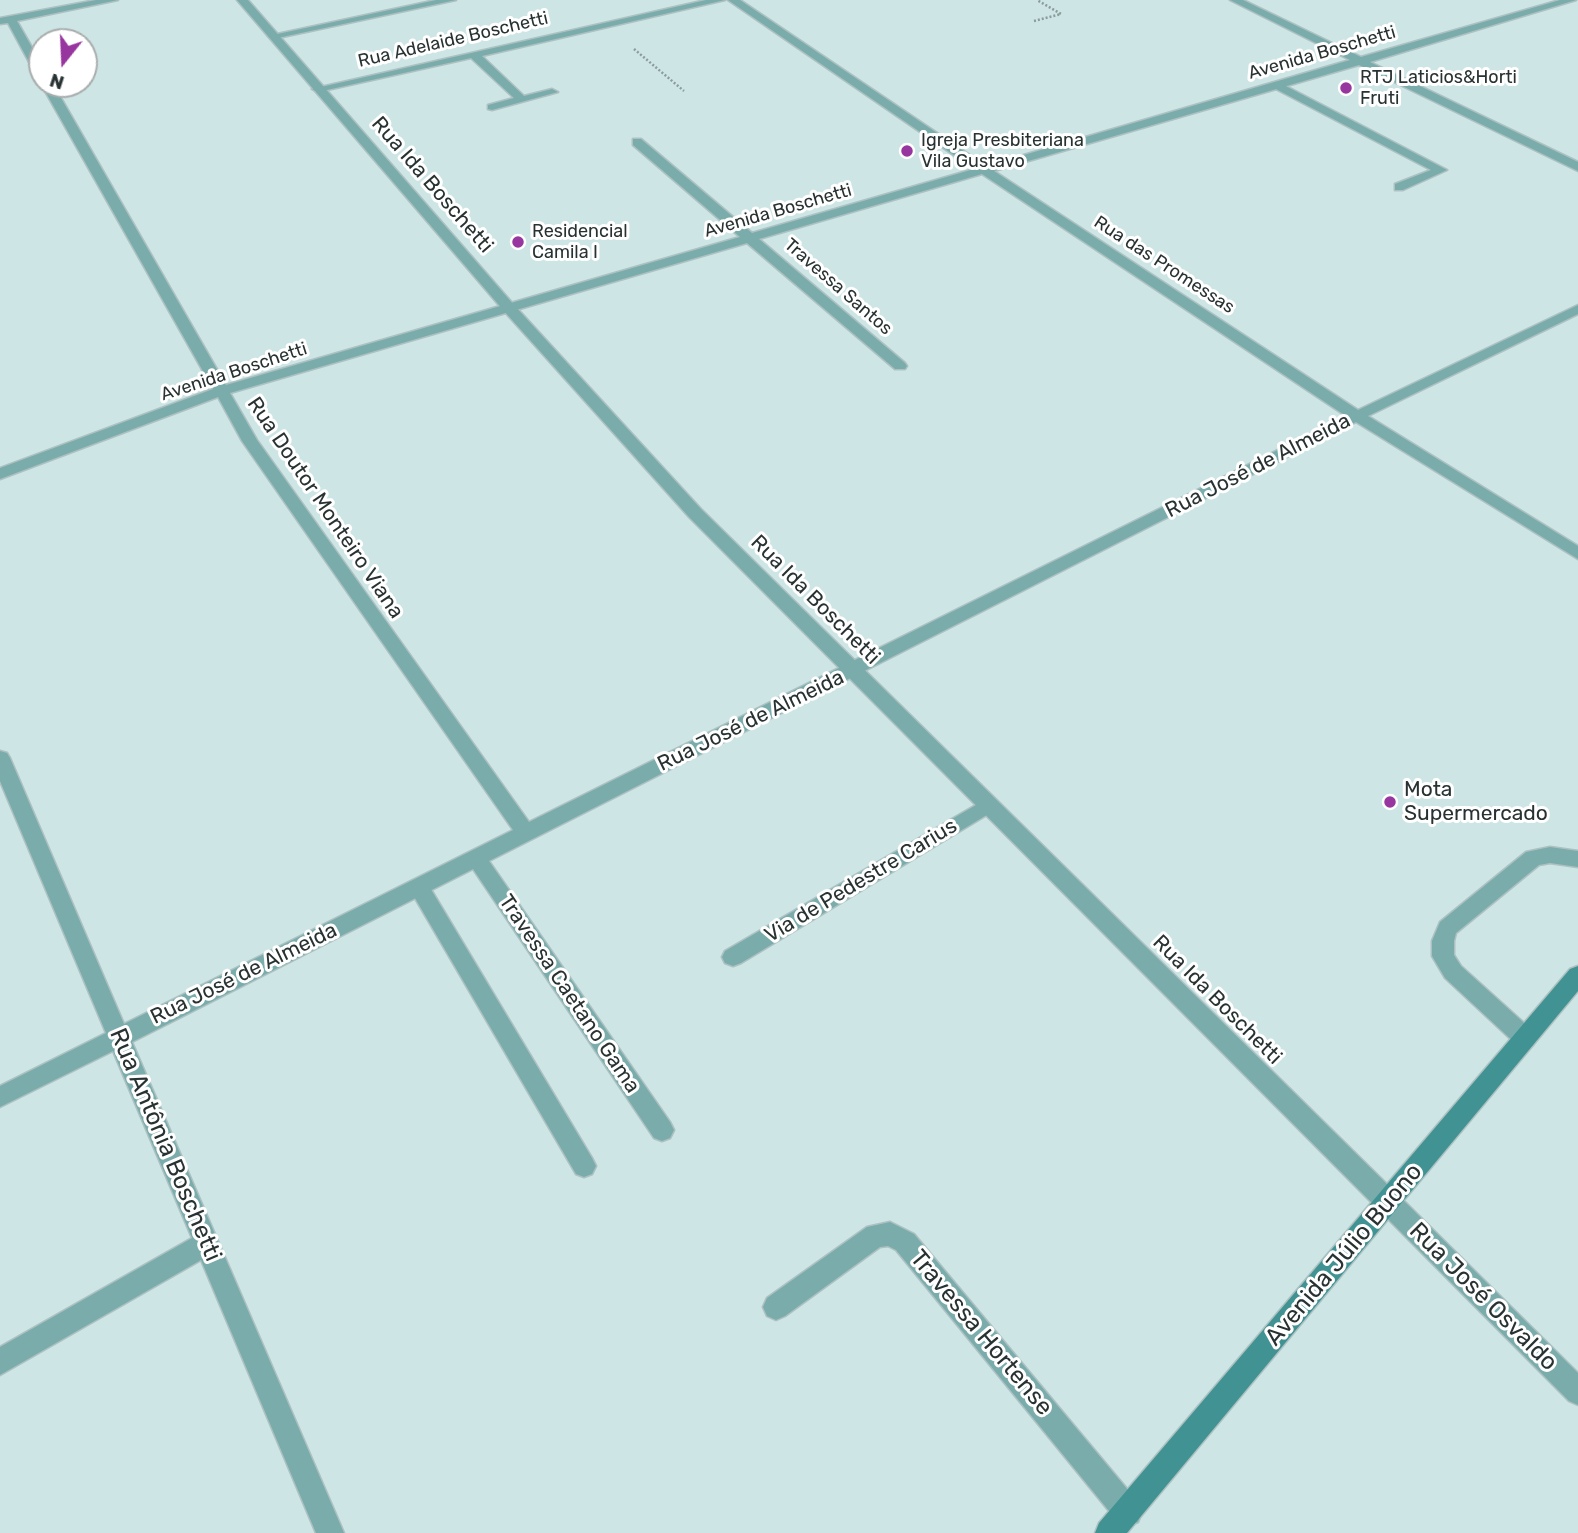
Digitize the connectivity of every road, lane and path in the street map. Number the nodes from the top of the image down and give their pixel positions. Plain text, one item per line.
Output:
1 (113, 0) edge
2 (242, 0) edge
3 (451, 0) edge
4 (720, 0) edge
5 (733, 0) edge
6 (1037, 0) edge
7 (1235, 0) edge
8 (1571, 0) edge
9 (6, 20) edge
10 (1034, 21) dead end
11 (604, 24) junction
12 (273, 36) junction
13 (28, 54) edge
14 (473, 54) junction
15 (1359, 60) junction
16 (1276, 85) junction
17 (318, 89) junction
18 (684, 91) dead end
19 (552, 92) dead end
20 (55, 98) edge
21 (521, 99) junction
22 (492, 107) dead end
23 (637, 142) dead end
24 (1578, 167) edge
25 (984, 170) junction
26 (1399, 187) dead end
27 (750, 237) junction
28 (509, 308) junction
29 (1578, 309) edge
30 (900, 366) dead end
31 (221, 391) junction
32 (1357, 416) junction
33 (0, 474) edge
34 (1578, 554) edge
35 (854, 670) junction
36 (0, 758) edge
37 (988, 805) junction
38 (526, 833) junction
39 (476, 858) junction
40 (1578, 859) edge
41 (419, 887) junction
42 (733, 957) dead end
43 (1578, 975) edge
44 (119, 1036) junction
45 (1525, 1038) junction
46 (0, 1097) edge
47 (662, 1130) dead end
48 (584, 1166) dead end
49 (1388, 1202) junction
50 (207, 1243) junction
51 (776, 1307) dead end
52 (0, 1362) edge
53 (1578, 1392) edge
54 (1128, 1512) junction
55 (330, 1533) edge
56 (1109, 1533) edge

1 - 9 street
2 - 12 street, Rua Ida Boschetti
3 - 12 street
4 - 11 street, Rua Adelaide Boschetti
5 - 25 street, Rua das Promessas
6 - 10 path
7 - 15 street
8 - 15 street, Avenida Boschetti
9 - 13 street
11 - 14 street, Rua Adelaide Boschetti
11 - 18 path
12 - 17 street, Rua Ida Boschetti
14 - 17 street, Rua Adelaide Boschetti
14 - 21 street
15 - 16 street, Avenida Boschetti
15 - 24 street
16 - 25 street, Avenida Boschetti
16 - 26 street
17 - 28 street, Rua Ida Boschetti
19 - 21 street
20 - 31 street, Rua Doutor Monteiro Viana
21 - 22 street
23 - 27 street, Travessa Santos
25 - 27 street, Avenida Boschetti
25 - 32 street, Rua das Promessas
27 - 28 street, Avenida Boschetti
27 - 30 street, Travessa Santos
28 - 31 street, Avenida Boschetti
28 - 35 street, Rua Ida Boschetti
29 - 32 street, Rua José de Almeida
31 - 33 street, Avenida Boschetti
31 - 38 street, Rua Doutor Monteiro Viana
32 - 34 street, Rua das Promessas
32 - 35 street, Rua José de Almeida
35 - 37 street, Rua Ida Boschetti
35 - 38 street, Rua José de Almeida
36 - 44 street, Rua Antônia Boschetti
37 - 42 street, Via de Pedestre Carius
37 - 49 street, Rua Ida Boschetti
38 - 39 street, Rua José de Almeida
39 - 41 street, Rua José de Almeida
39 - 47 street, Travessa Caetano Gama
40 - 45 street
41 - 44 street, Rua José de Almeida
41 - 48 street
43 - 45 main road, Avenida Júlio Buono
44 - 46 street, Rua José de Almeida
44 - 50 street, Rua Antônia Boschetti
45 - 49 main road, Avenida Júlio Buono
49 - 53 street, Rua José Osvaldo
49 - 54 main road, Avenida Júlio Buono
50 - 52 street
50 - 55 street, Rua Antônia Boschetti
51 - 54 street, Travessa Hortense
54 - 56 main road, Avenida Júlio Buono

